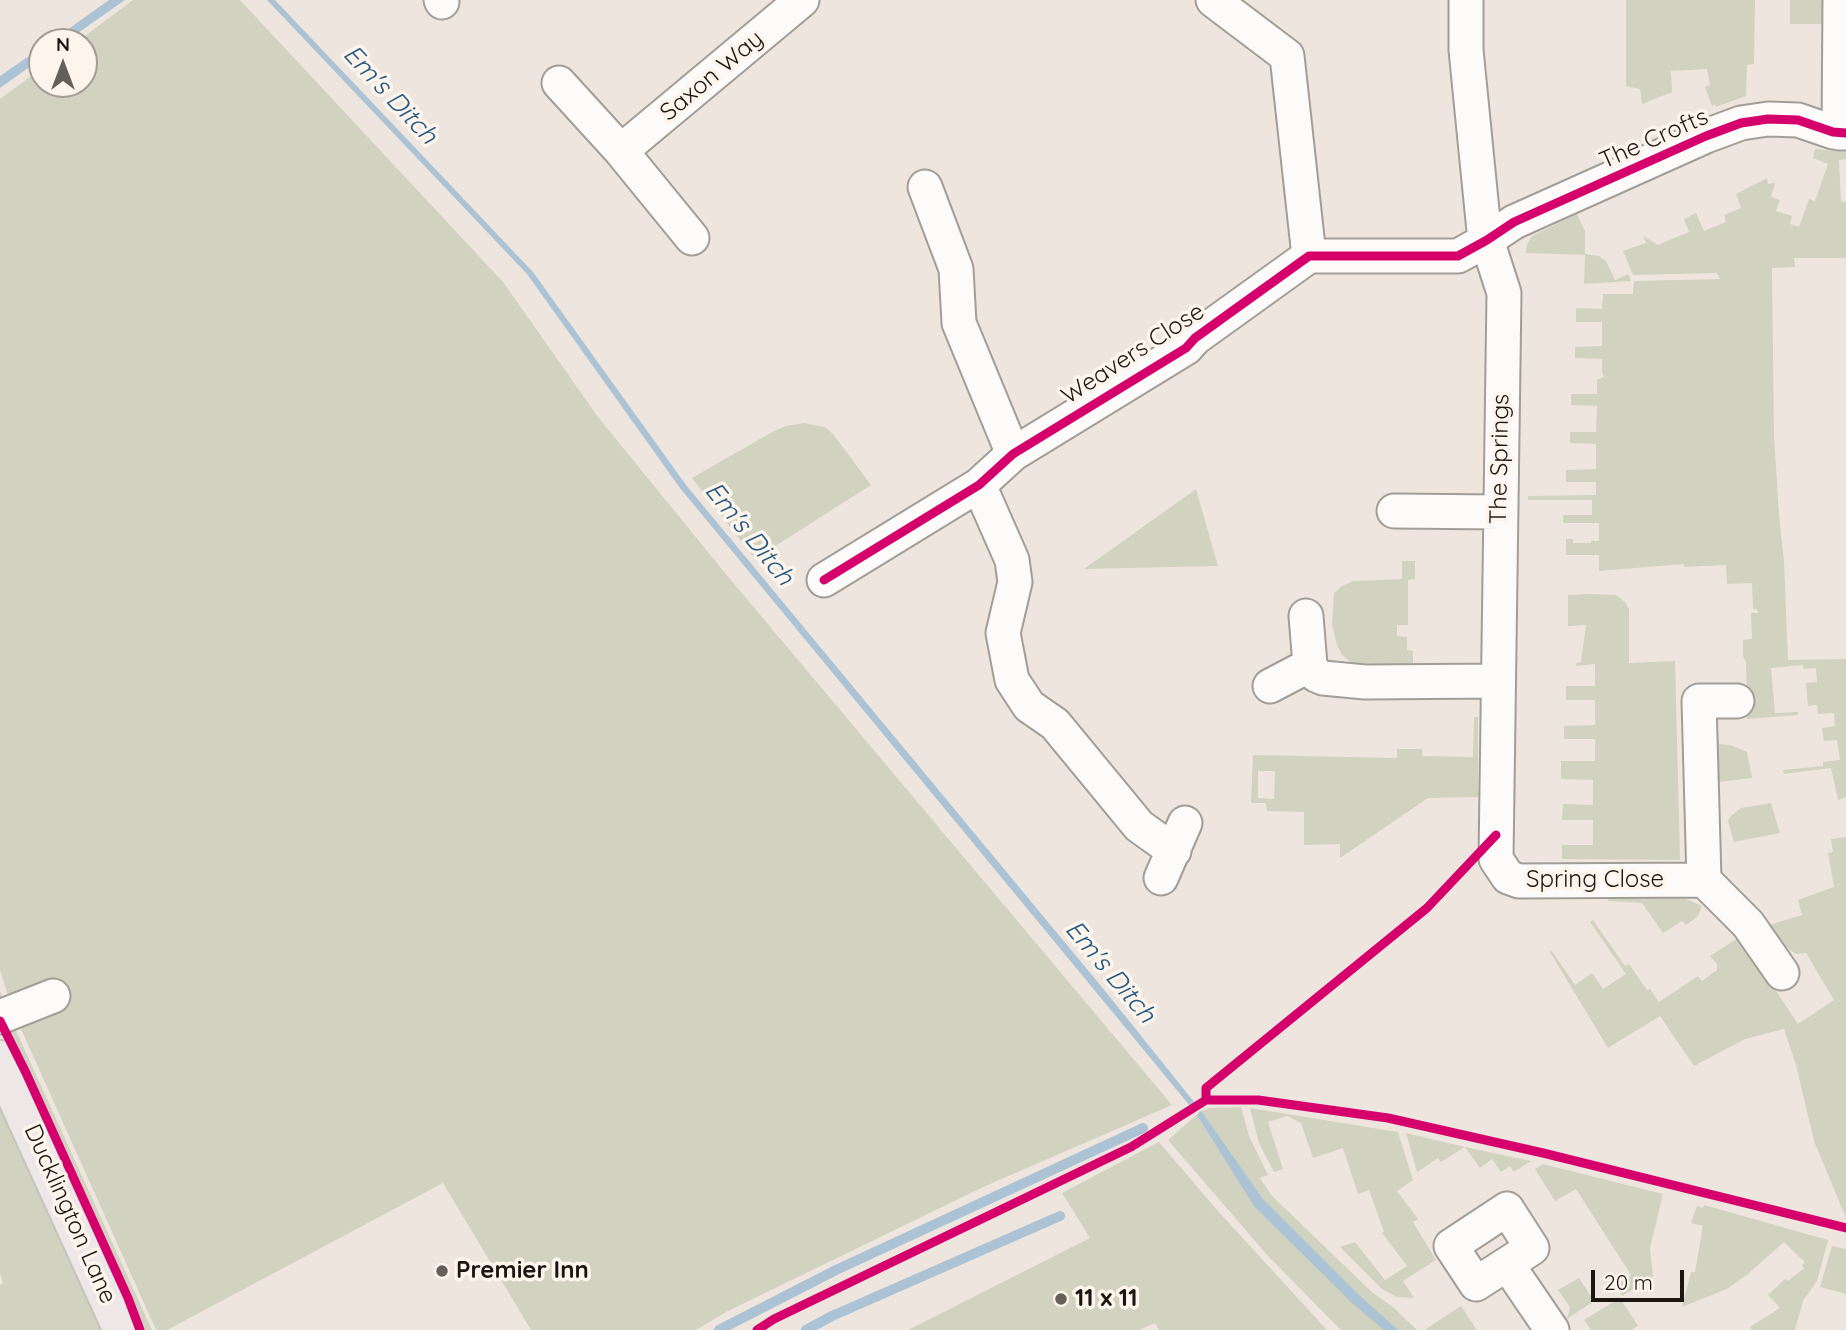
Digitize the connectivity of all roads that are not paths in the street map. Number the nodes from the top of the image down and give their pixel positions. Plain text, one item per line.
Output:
1 (802, 0) edge
2 (1213, 0) edge
3 (1466, 0) edge
4 (1840, 0) edge
5 (559, 83) dead end
6 (1843, 133) edge
7 (621, 151) junction
8 (925, 187) dead end
9 (692, 238) dead end
10 (1487, 240) junction
11 (1308, 256) junction
12 (1013, 454) junction
13 (979, 485) junction
14 (1394, 511) dead end
15 (1499, 512) junction
16 (824, 580) dead end
17 (1306, 616) dead end
18 (1310, 665) junction
19 (1497, 681) junction
20 (1270, 686) dead end
21 (1737, 701) dead end
22 (1173, 851) dead end
23 (1496, 859) joint
24 (1704, 880) junction
25 (1782, 973) dead end
26 (53, 996) dead end
27 (0, 1017) edge
28 (0, 1060) edge
29 (1507, 1264) dead end
30 (123, 1330) edge
31 (1552, 1330) edge

1 - 7 street, Saxon Way
2 - 11 street
3 - 10 street
4 - 6 street
5 - 7 street
6 - 10 street, The Crofts
7 - 9 street
8 - 12 street
10 - 11 street
10 - 15 street, The Springs
11 - 12 street, Weavers Close
12 - 13 street, Weavers Close
13 - 16 street, Weavers Close
13 - 22 street
14 - 15 street
15 - 19 street, The Springs
17 - 18 street
18 - 19 street
18 - 20 street
19 - 23 street, The Springs
21 - 24 street
23 - 24 street, Spring Close
24 - 25 street
26 - 27 street
28 - 30 main road, Ducklington Lane
29 - 31 street

